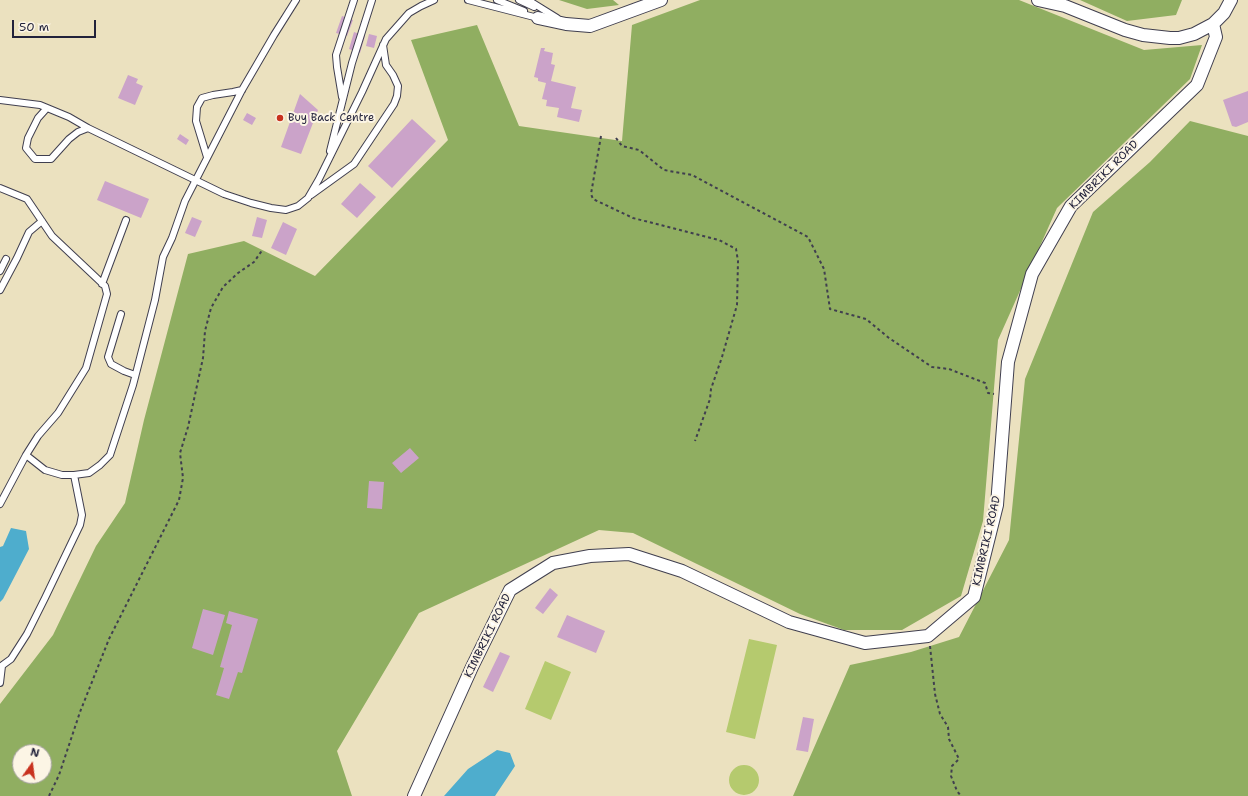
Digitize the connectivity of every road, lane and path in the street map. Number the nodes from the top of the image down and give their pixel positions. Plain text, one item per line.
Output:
1 (296, 0) edge
2 (354, 0) edge
3 (372, 0) edge
4 (434, 0) edge
5 (468, 0) edge
6 (497, 0) edge
7 (519, 0) edge
8 (528, 0) edge
9 (661, 0) edge
10 (1038, 0) edge
11 (1054, 0) edge
12 (1231, 0) edge
13 (1065, 6) junction
14 (544, 16) junction
15 (1213, 24) junction
16 (383, 45) junction
17 (242, 90) junction
18 (0, 100) edge
19 (342, 102) junction
20 (47, 108) junction
21 (88, 128) junction
22 (601, 136) dead end
23 (616, 138) dead end
24 (208, 157) junction
25 (327, 163) junction
26 (196, 180) junction
27 (0, 188) edge
28 (308, 198) junction
29 (126, 220) dead end
30 (42, 221) junction
31 (263, 249) dead end
32 (6, 259) dead end
33 (0, 271) edge
34 (102, 284) junction
35 (0, 290) edge
36 (120, 314) dead end
37 (135, 375) junction
38 (1005, 397) junction
39 (695, 441) dead end
40 (26, 455) junction
41 (74, 475) junction
42 (0, 504) edge
43 (928, 636) junction
44 (1, 667) edge
45 (0, 683) edge
46 (49, 796) edge
47 (414, 796) edge
48 (961, 796) edge

1 - 17 lane
2 - 19 lane
3 - 19 lane
4 - 16 lane
5 - 14 lane
6 - 14 lane
7 - 14 lane
8 - 14 lane
9 - 14 street
10 - 13 street
11 - 13 street
12 - 15 street
13 - 15 street
15 - 38 street, KIMBRIKI ROAD
16 - 25 lane
16 - 28 lane
17 - 24 lane
17 - 24 lane
18 - 20 lane
19 - 25 lane
20 - 21 lane
20 - 21 lane
21 - 26 lane
22 - 39 path
23 - 38 path
24 - 26 lane
25 - 28 lane
26 - 28 lane
26 - 37 lane
27 - 30 lane
29 - 34 lane
30 - 34 lane
30 - 35 lane
31 - 46 path
32 - 33 lane
34 - 40 lane
36 - 37 lane
37 - 41 lane
38 - 43 street, KIMBRIKI ROAD
40 - 41 lane
40 - 42 lane
41 - 44 lane
43 - 47 street, KIMBRIKI ROAD
43 - 48 path
44 - 45 lane

